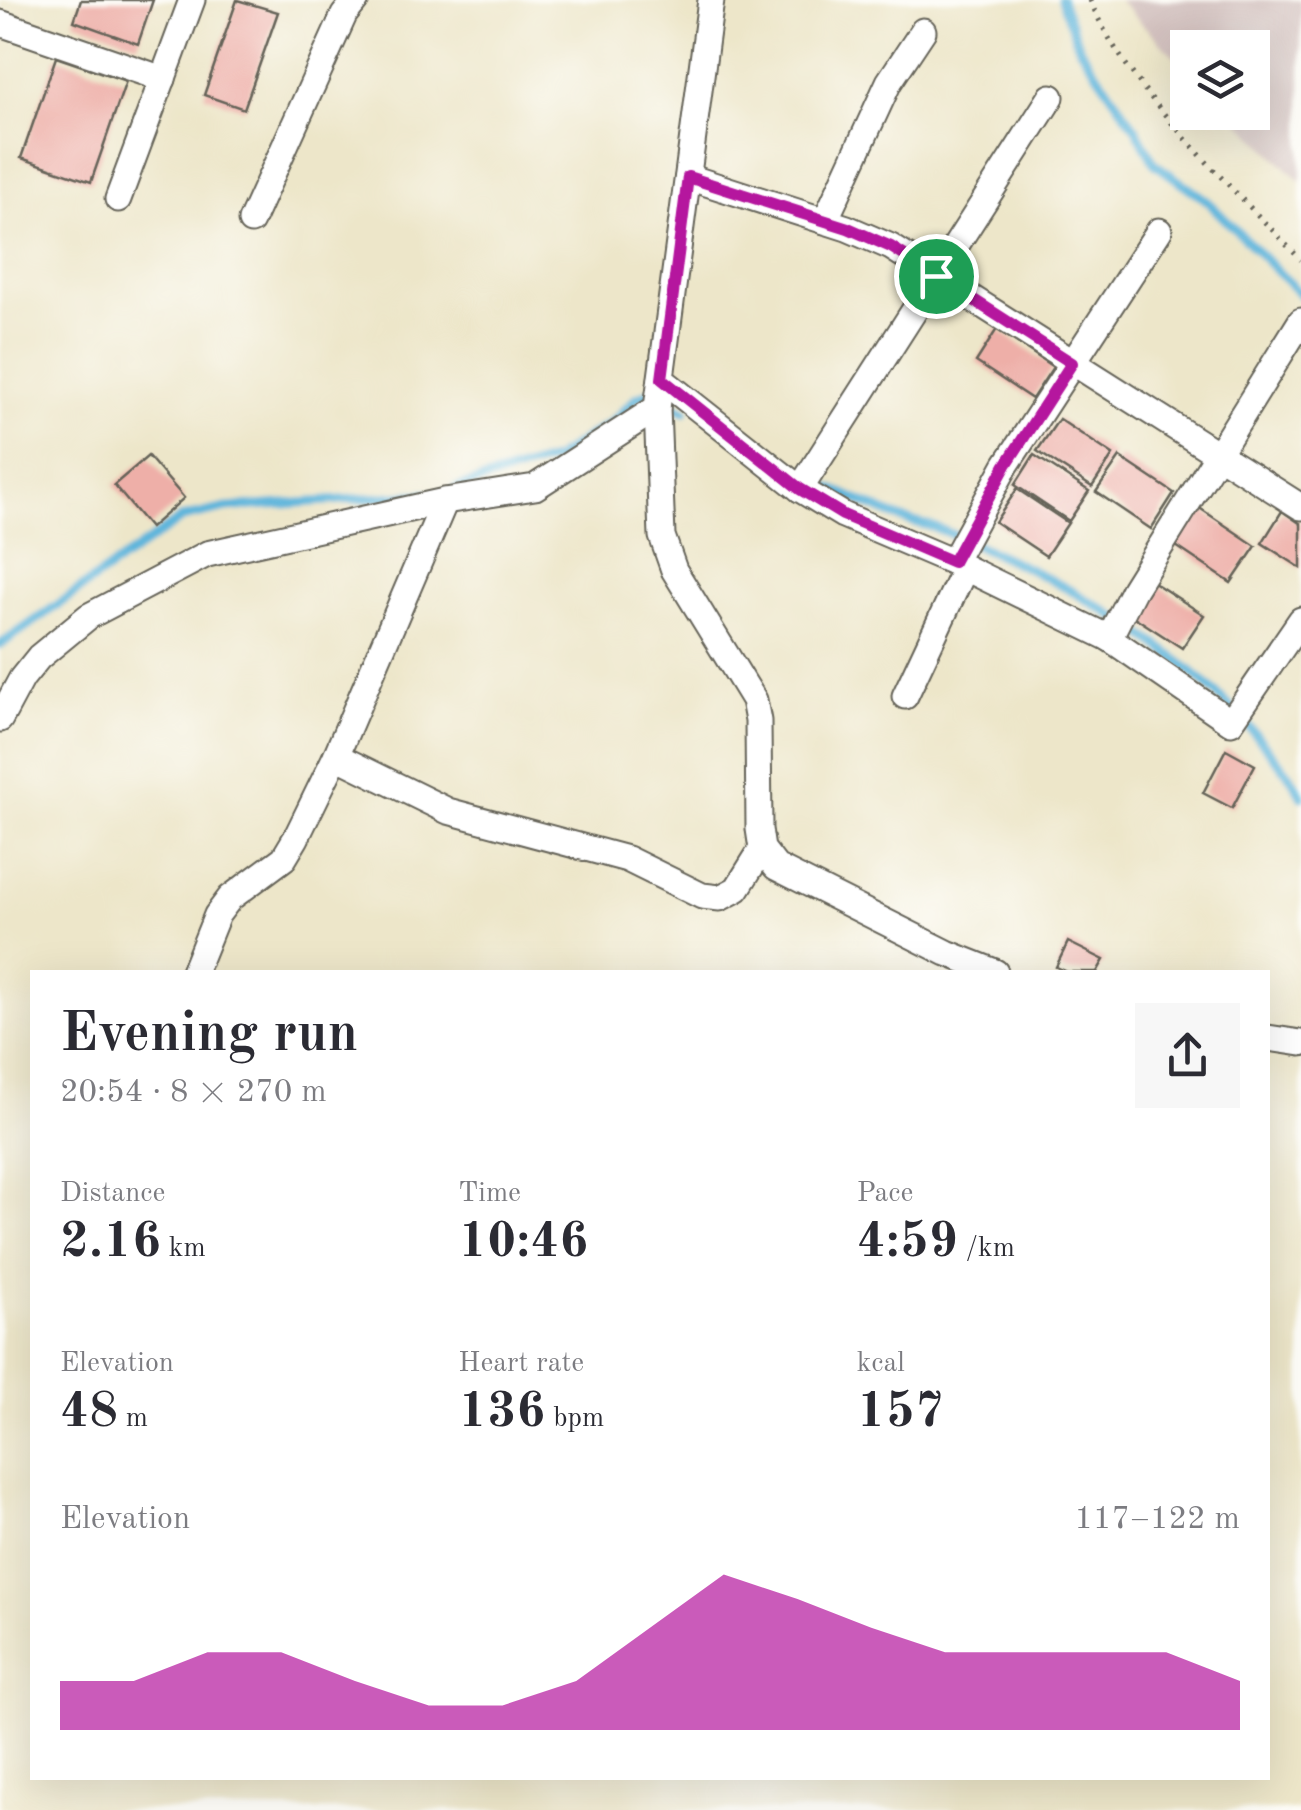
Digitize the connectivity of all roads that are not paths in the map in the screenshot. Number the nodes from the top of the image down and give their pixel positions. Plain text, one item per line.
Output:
1 (192, 0) edge
2 (356, 0) edge
3 (711, 0) edge
4 (0, 23) edge
5 (923, 31) dead end
6 (163, 79) junction
7 (1051, 98) dead end
8 (688, 177) junction
9 (118, 199) dead end
10 (825, 220) junction
11 (250, 221) dead end
12 (1159, 232) dead end
13 (936, 276) junction
14 (1301, 321) edge
15 (1072, 363) junction
16 (662, 379) junction
17 (658, 408) junction
18 (1216, 456) junction
19 (800, 489) junction
20 (446, 502) junction
21 (1301, 507) edge
22 (959, 564) junction
23 (1301, 620) edge
24 (1109, 638) junction
25 (905, 696) dead end
26 (0, 719) edge
27 (336, 756) junction
28 (762, 849) junction
29 (195, 970) edge
30 (990, 970) edge
31 (1270, 1038) edge
32 (1301, 1043) edge

1 - 6 street
2 - 11 street
3 - 8 street
4 - 6 street
5 - 10 street
6 - 9 street
7 - 13 street
8 - 10 street
8 - 16 street
10 - 13 street
12 - 15 street
13 - 15 street
13 - 19 street
14 - 18 street
15 - 18 street
15 - 22 street
16 - 17 street
16 - 19 street
17 - 20 street
17 - 28 street
18 - 21 street
18 - 24 street
19 - 22 street
20 - 26 street
20 - 27 street
22 - 24 street
22 - 25 street
23 - 24 street
27 - 28 street
27 - 29 street
28 - 30 street
31 - 32 street

